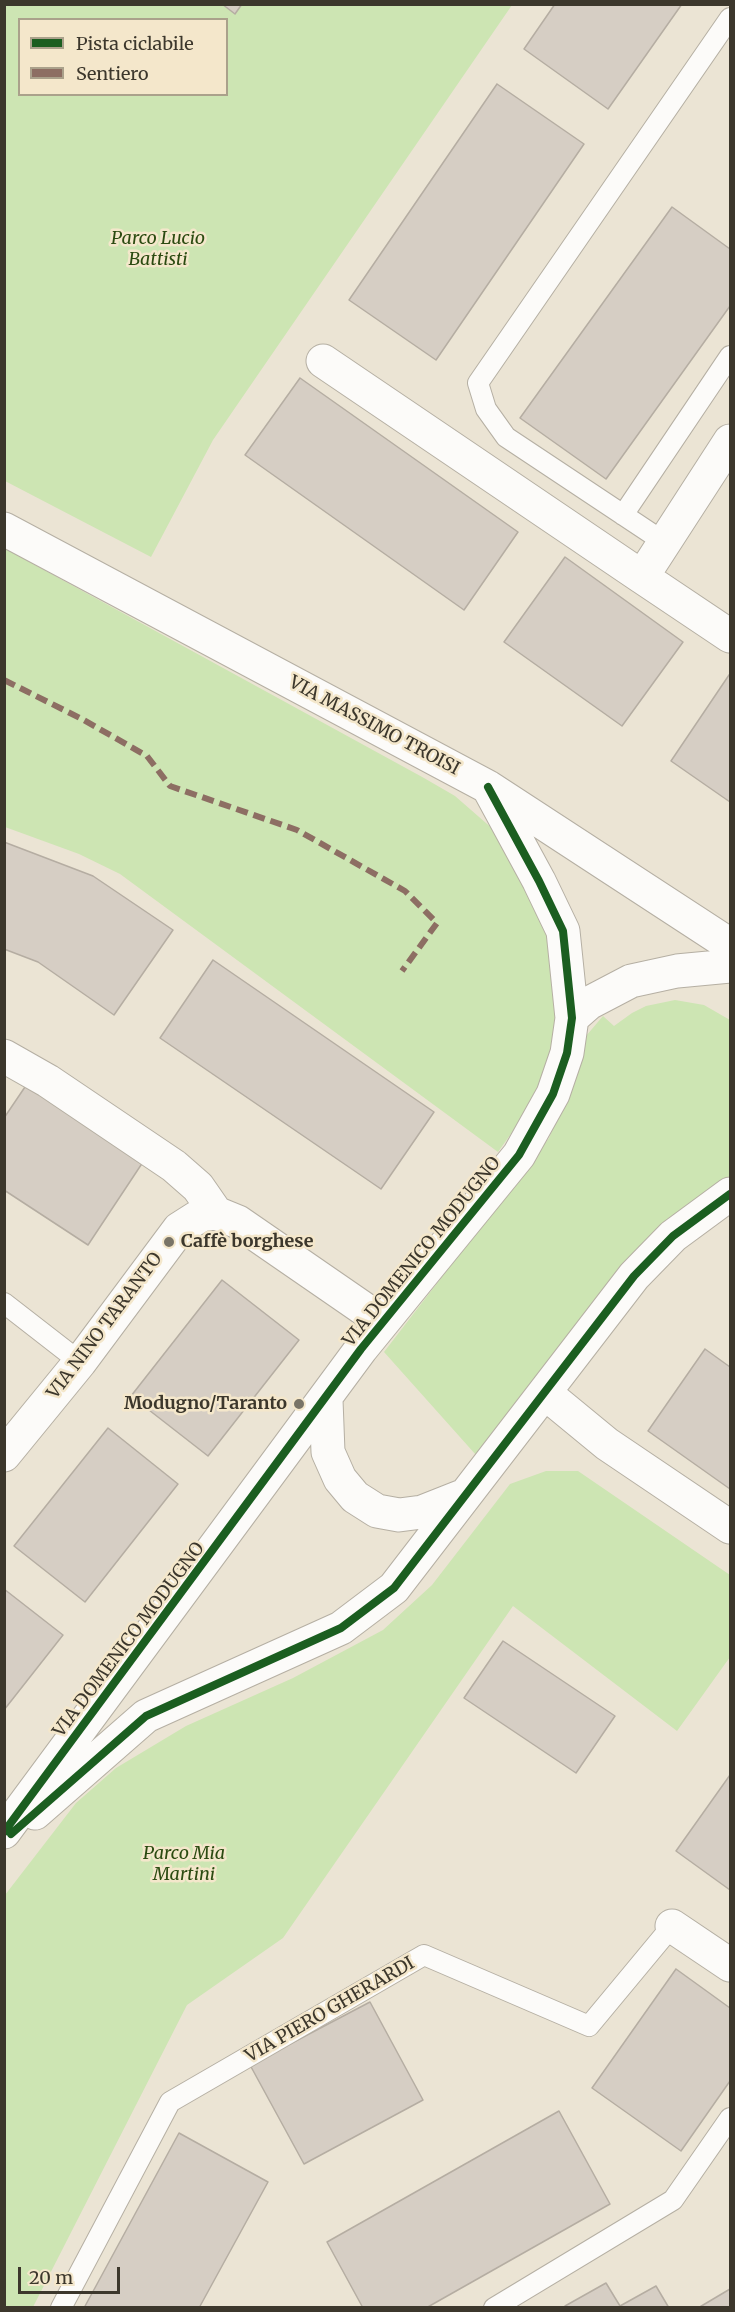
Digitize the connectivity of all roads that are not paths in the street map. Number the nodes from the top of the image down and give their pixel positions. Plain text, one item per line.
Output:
1 (730, 18) edge
2 (730, 356) edge
3 (323, 361) dead end
4 (730, 441) edge
5 (623, 515) junction
6 (4, 529) edge
7 (664, 542) junction
8 (642, 577) junction
9 (730, 636) edge
10 (488, 787) junction
11 (730, 945) edge
12 (730, 966) edge
13 (572, 1018) junction
14 (4, 1056) edge
15 (730, 1194) edge
16 (216, 1213) junction
17 (4, 1303) edge
18 (383, 1322) junction
19 (80, 1362) junction
20 (545, 1393) junction
21 (326, 1400) junction
22 (4, 1455) edge
23 (466, 1495) junction
24 (730, 1527) edge
25 (4, 1832) edge
26 (4, 1840) edge
27 (672, 1926) joint
28 (730, 1965) edge
29 (730, 2118) edge
30 (61, 2307) edge
31 (494, 2307) edge

1 - 5 lane
2 - 5 lane
3 - 8 street
4 - 7 street
5 - 7 lane
6 - 10 street, VIA MASSIMO TROISI
7 - 8 street
8 - 9 street
10 - 11 street, VIA MASSIMO TROISI
10 - 13 street, VIA DOMENICO MODUGNO
12 - 13 street
13 - 18 street, VIA DOMENICO MODUGNO
14 - 16 street
15 - 20 street
16 - 18 street
16 - 19 street, VIA NINO TARANTO
17 - 19 lane
18 - 21 street, VIA DOMENICO MODUGNO
19 - 22 street, VIA NINO TARANTO
20 - 23 street
20 - 24 street
21 - 23 street
21 - 25 street, VIA DOMENICO MODUGNO
23 - 26 street
27 - 28 street, VIA PIERO GHERARDI
27 - 30 lane, VIA PIERO GHERARDI
29 - 31 lane

